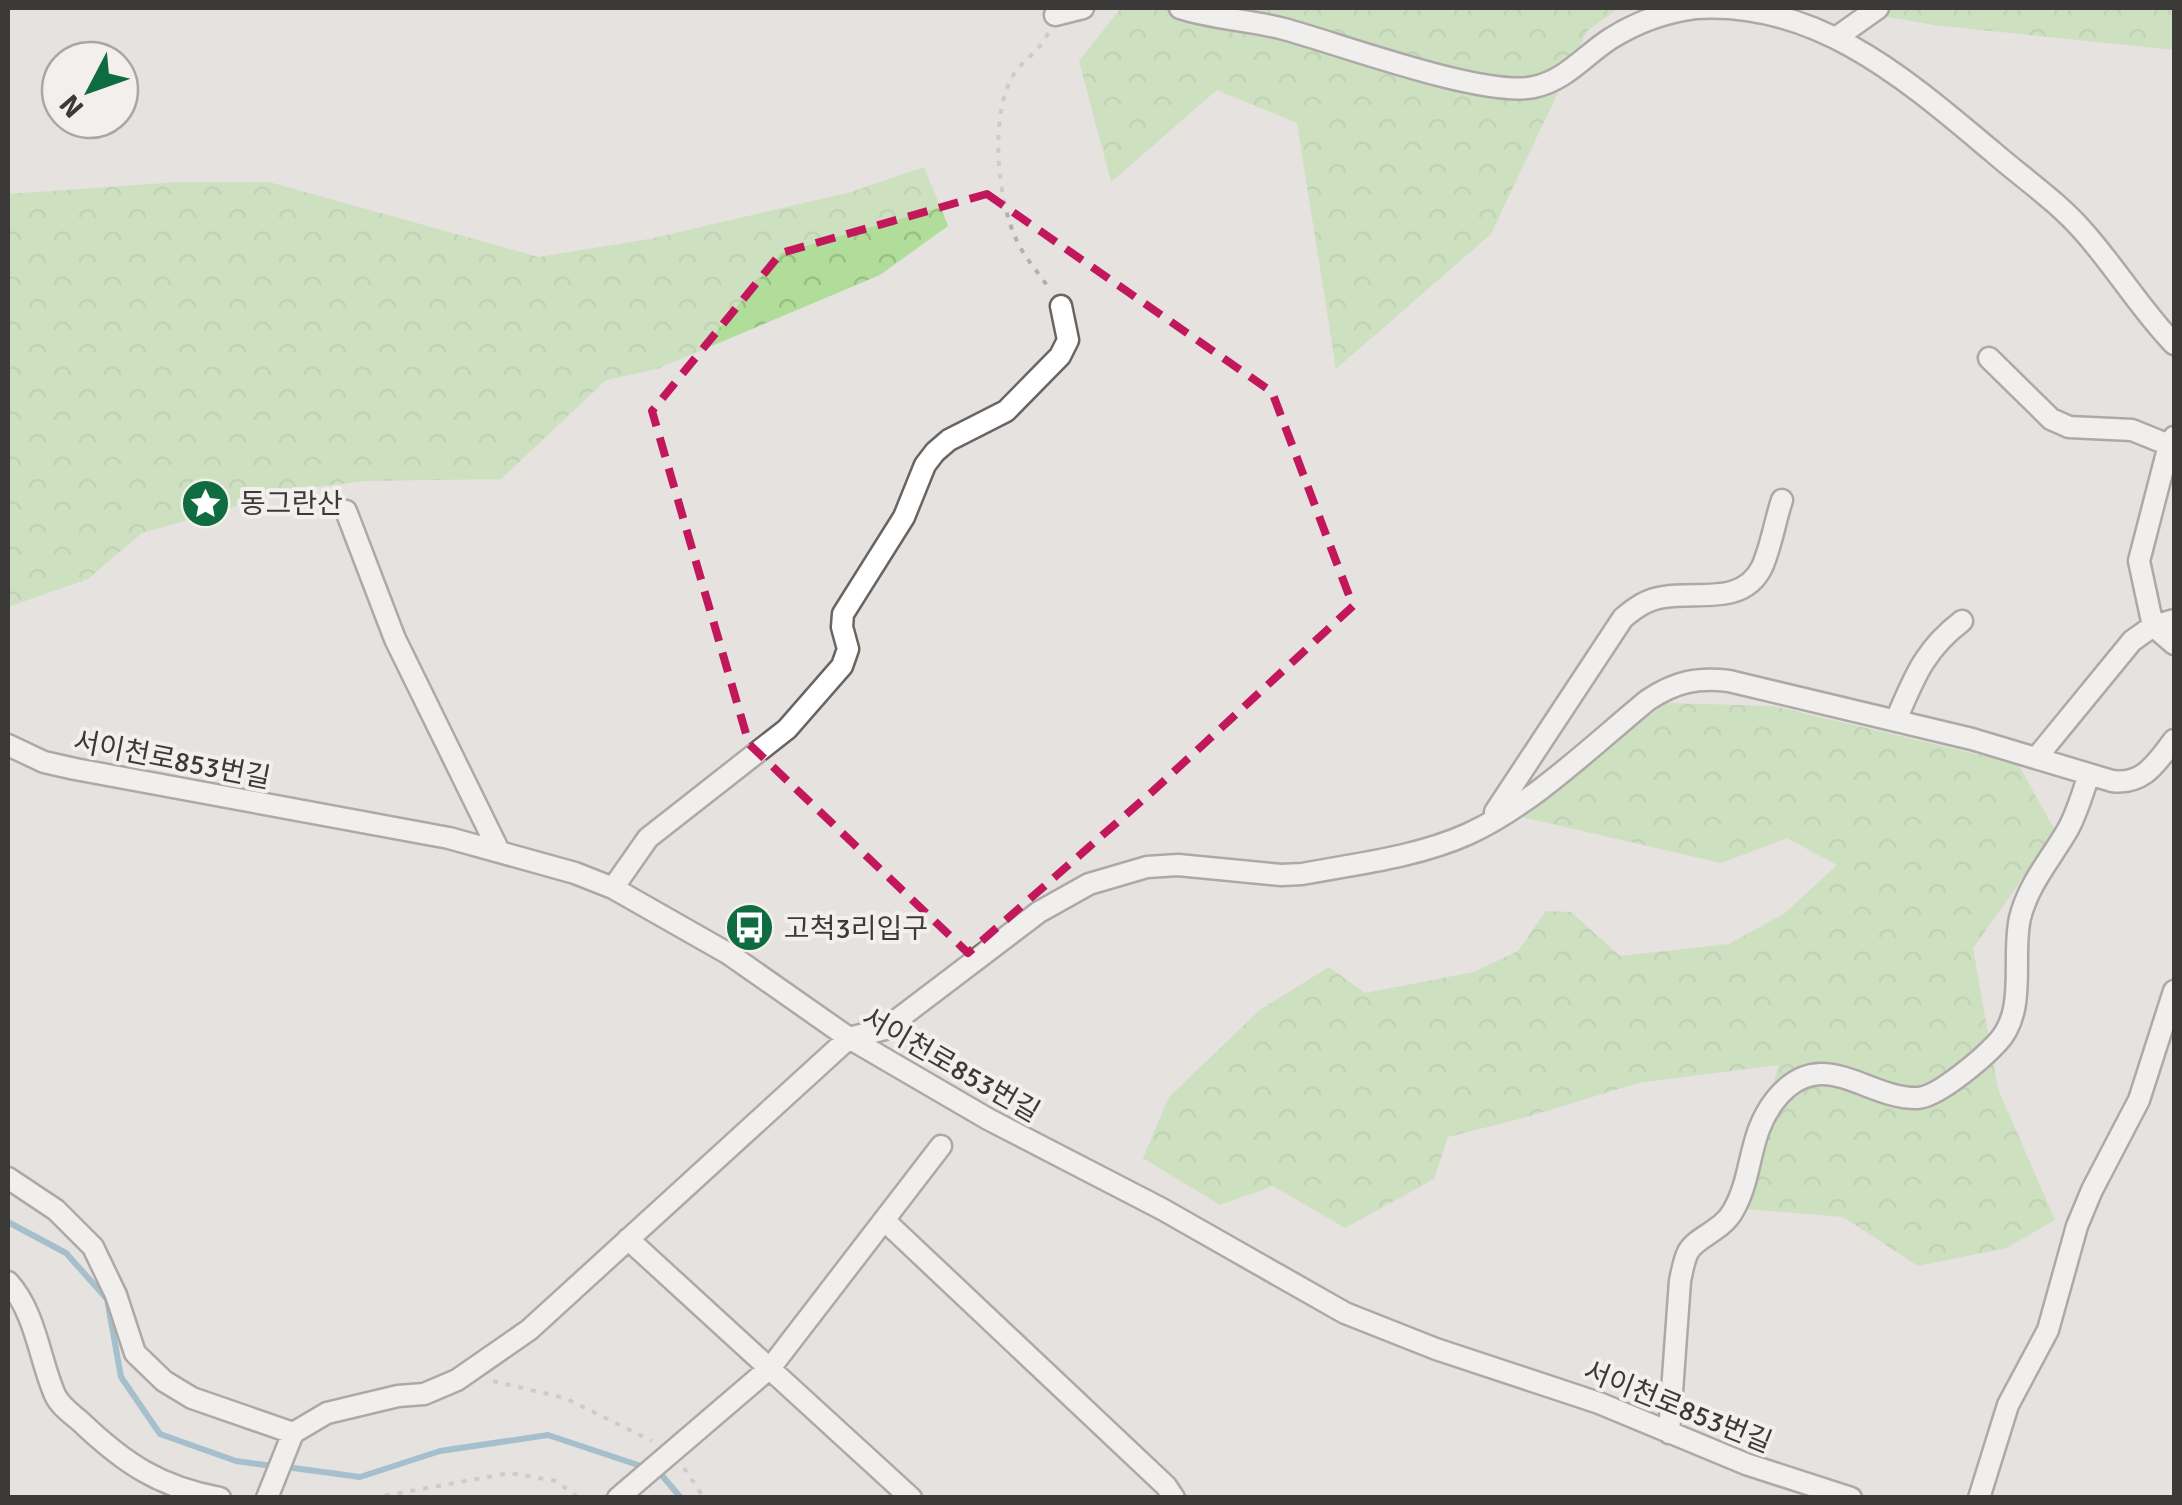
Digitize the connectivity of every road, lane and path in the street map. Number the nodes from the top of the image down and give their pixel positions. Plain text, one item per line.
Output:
1 (1083, 8) edge
2 (1180, 8) edge
3 (1878, 8) edge
4 (1056, 15) joint
5 (1840, 36) junction
6 (1061, 306) joint
7 (2174, 344) edge
8 (1990, 358) dead end
9 (2172, 441) edge
10 (2165, 494) edge
11 (1782, 500) dead end
12 (346, 511) dead end
13 (2174, 620) edge
14 (1962, 621) dead end
15 (2153, 626) junction
16 (2174, 644) edge
17 (1896, 720) junction
18 (2174, 740) edge
19 (8, 745) edge
20 (2036, 757) junction
21 (2088, 775) junction
22 (1488, 823) junction
23 (499, 851) junction
24 (613, 888) junction
25 (2174, 991) edge
26 (849, 1038) junction
27 (941, 1146) dead end
28 (8, 1178) edge
29 (884, 1220) junction
30 (628, 1238) junction
31 (8, 1282) edge
32 (771, 1367) junction
33 (466, 1375) junction
34 (1669, 1433) junction
35 (291, 1438) junction
36 (668, 1454) junction
37 (625, 1492) edge
38 (220, 1498) edge
39 (267, 1498) edge
40 (372, 1498) edge
41 (579, 1498) edge
42 (704, 1498) edge
43 (910, 1498) edge
44 (1174, 1498) edge
45 (1851, 1498) edge
46 (1979, 1498) edge

1 - 4 street
2 - 5 street
3 - 5 street
4 - 6 path
5 - 7 street
6 - 24 street
8 - 9 street
9 - 10 street
10 - 15 street
11 - 22 street
12 - 23 street
13 - 15 street
14 - 17 street
15 - 16 street
15 - 20 street
17 - 20 street
17 - 22 street
18 - 21 street
19 - 23 street, 서이천로853번길
20 - 21 street
21 - 34 street
22 - 26 street
23 - 24 street, 서이천로853번길
24 - 26 street, 서이천로853번길
25 - 46 street
26 - 30 street
26 - 34 street, 서이천로853번길
27 - 29 street
28 - 35 street
29 - 32 street
29 - 44 street
30 - 32 street
30 - 33 street
31 - 38 street
32 - 36 street
32 - 43 street
33 - 35 street
33 - 36 path
34 - 45 street, 서이천로853번길
35 - 39 street
36 - 37 street
36 - 42 path
40 - 41 path

